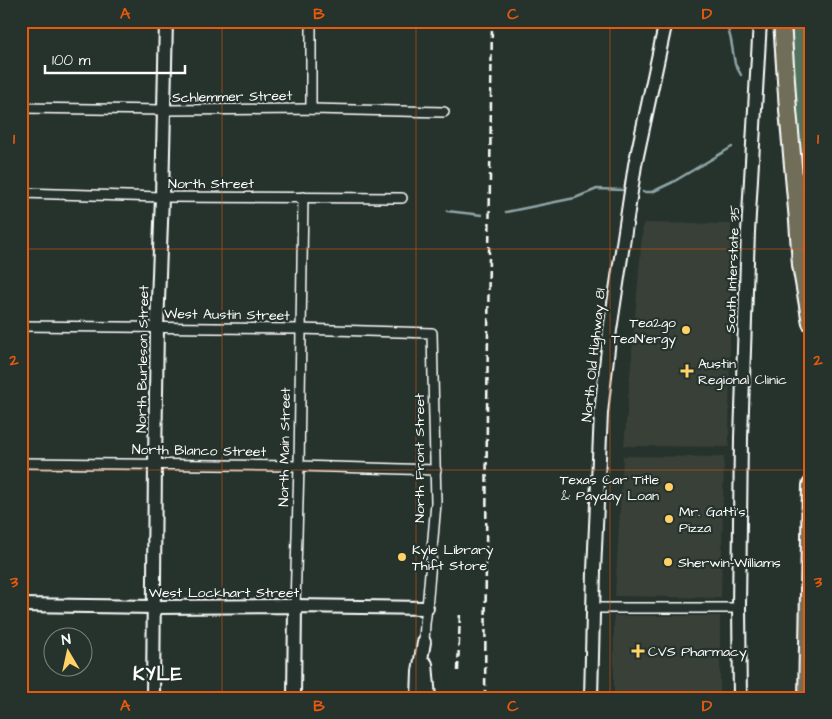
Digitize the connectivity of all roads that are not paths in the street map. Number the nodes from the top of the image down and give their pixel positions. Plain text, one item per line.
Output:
1 (166, 21) edge
2 (310, 21) edge
3 (666, 21) edge
4 (760, 21) edge
5 (782, 21) edge
6 (21, 108) edge
7 (311, 109) junction
8 (164, 110) junction
9 (444, 112) dead end
10 (21, 193) edge
11 (162, 197) junction
12 (302, 197) junction
13 (402, 198) dead end
14 (811, 323) edge
15 (21, 326) edge
16 (157, 327) junction
17 (300, 329) junction
18 (432, 333) joint
19 (21, 463) edge
20 (155, 463) junction
21 (299, 466) junction
22 (436, 470) junction
23 (811, 485) edge
24 (21, 605) edge
25 (295, 606) junction
26 (154, 607) junction
27 (428, 608) junction
28 (593, 608) junction
29 (739, 608) junction
30 (424, 642) junction
31 (741, 697) edge
32 (153, 698) edge
33 (294, 698) edge
34 (418, 698) edge
35 (429, 698) edge
36 (591, 698) edge
37 (807, 698) edge

1 - 8 street, North Burleson Street
2 - 7 street
3 - 28 street, North Old Highway 81
4 - 29 street, South Interstate 35
5 - 14 highway
6 - 8 street, Schlemmer Street
7 - 8 street, Schlemmer Street
7 - 9 street, Schlemmer Street
8 - 11 street, North Burleson Street
10 - 11 street, North Street
11 - 12 street, North Street
11 - 16 street, North Burleson Street
12 - 13 street, North Street
12 - 17 street, North Main Street
15 - 16 street, West Austin Street
16 - 17 street, West Austin Street
16 - 20 street, North Burleson Street
17 - 18 street, West Austin Street
17 - 21 street, North Main Street
18 - 22 street, North Front Street
19 - 20 street, North Blanco Street
20 - 21 street, North Blanco Street
20 - 26 street, North Burleson Street
21 - 22 street, North Blanco Street
21 - 25 street, North Main Street
22 - 27 street, North Front Street
23 - 37 highway
24 - 26 street, West Lockhart Street
25 - 26 street, West Lockhart Street
25 - 27 street, West Lockhart Street
25 - 33 street, North Main Street
26 - 32 street, North Burleson Street
27 - 30 street, North Front Street
28 - 29 street
28 - 36 street, North Old Highway 81
29 - 31 street, South Interstate 35
30 - 34 street, North Front Street
30 - 35 street, North Front Street

